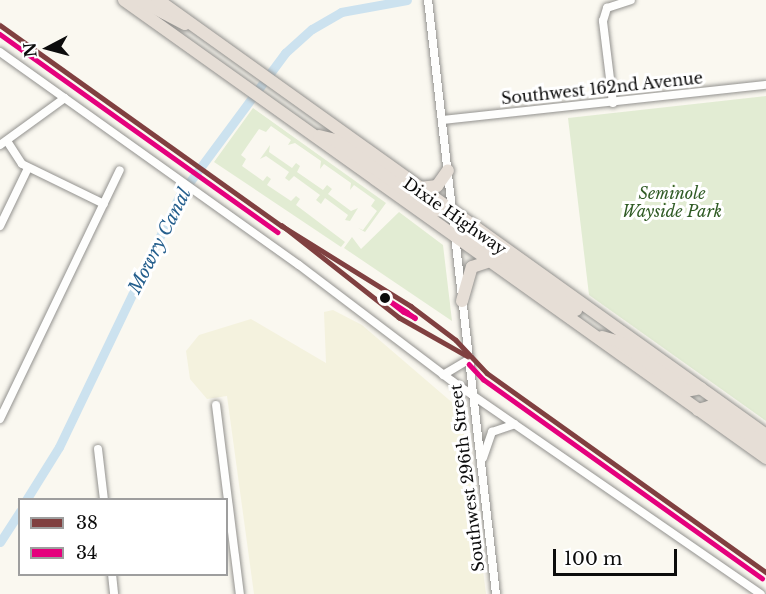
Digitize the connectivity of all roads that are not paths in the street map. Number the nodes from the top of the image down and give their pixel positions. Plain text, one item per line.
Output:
1 (124, 0) edge
2 (139, 0) edge
3 (158, 0) edge
4 (631, 0) edge
5 (429, 4) edge
6 (195, 27) junction
7 (0, 52) edge
8 (766, 85) edge
9 (65, 98) junction
10 (613, 102) junction
11 (442, 120) junction
12 (312, 134) junction
13 (3, 143) edge
14 (28, 168) junction
15 (120, 170) dead end
16 (448, 170) junction
17 (420, 188) junction
18 (104, 204) junction
19 (454, 212) junction
20 (0, 226) edge
21 (457, 238) junction
22 (490, 261) junction
23 (462, 302) junction
24 (603, 319) junction
25 (592, 334) junction
26 (468, 360) junction
27 (443, 375) junction
28 (700, 388) junction
29 (472, 394) junction
30 (216, 405) dead end
31 (698, 410) junction
32 (0, 419) edge
33 (515, 424) junction
34 (766, 435) edge
35 (766, 446) edge
36 (98, 450) dead end
37 (766, 459) edge
38 (482, 464) junction
39 (104, 498) edge
40 (228, 498) edge
41 (228, 500) edge
42 (112, 576) edge
43 (114, 594) edge
44 (240, 594) edge
45 (496, 594) edge
46 (761, 594) edge

1 - 12 highway, Dixie Highway
2 - 6 highway
3 - 6 highway, Dixie Highway
4 - 10 street
5 - 11 street, Southwest 296th Street
6 - 17 highway, Dixie Highway
7 - 9 street
8 - 10 street, Southwest 162nd Avenue
9 - 13 street
9 - 27 street
10 - 11 street, Southwest 162nd Avenue
11 - 16 street, Southwest 296th Street
12 - 19 highway
12 - 21 highway, Dixie Highway
13 - 14 street
14 - 18 street
14 - 20 street
15 - 18 street
16 - 17 highway
16 - 19 street, Southwest 296th Street
17 - 19 highway, Dixie Highway
18 - 32 street
19 - 21 street, Southwest 296th Street
19 - 24 highway, Dixie Highway
21 - 22 highway, Dixie Highway
21 - 23 street, Southwest 296th Street
21 - 24 highway
22 - 23 highway
22 - 25 highway, Dixie Highway
23 - 26 street, Southwest 296th Street
24 - 28 highway, Dixie Highway
25 - 28 highway
25 - 31 highway, Dixie Highway
26 - 27 street
26 - 29 street, Southwest 296th Street
27 - 29 street
28 - 34 highway, Dixie Highway
29 - 33 street
29 - 38 street, Southwest 296th Street
30 - 40 street
31 - 35 highway
31 - 37 highway, Dixie Highway
33 - 38 street
33 - 46 street
36 - 39 street
38 - 45 street, Southwest 296th Street
41 - 44 street
42 - 43 street

